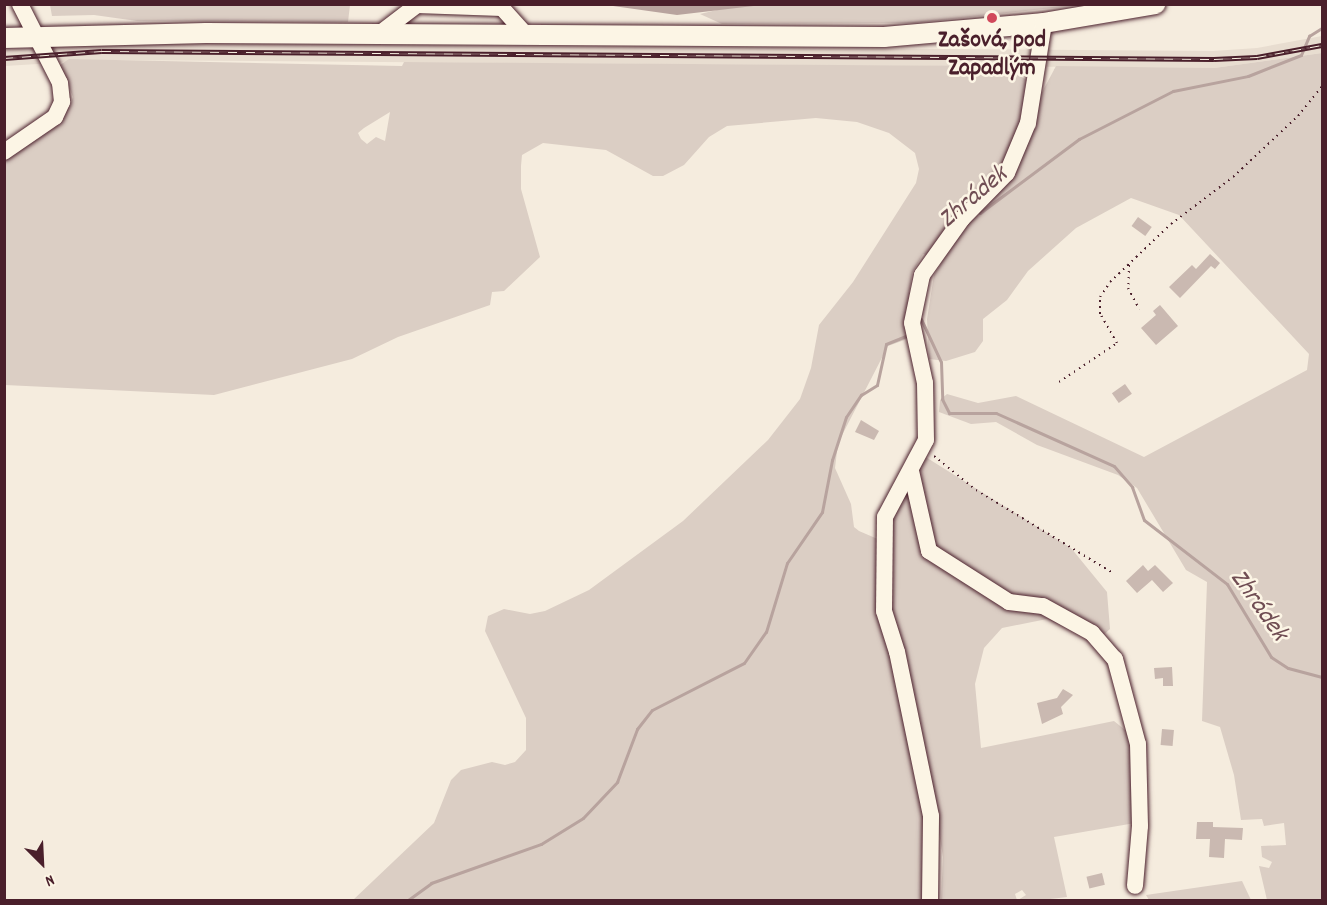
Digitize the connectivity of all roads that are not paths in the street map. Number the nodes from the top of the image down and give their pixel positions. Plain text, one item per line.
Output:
1 (20, 4) edge
2 (1155, 4) edge
3 (1044, 23) junction
4 (379, 34) junction
5 (38, 35) junction
6 (527, 36) junction
7 (4, 38) edge
8 (4, 152) edge
9 (911, 471) junction
10 (1135, 886) dead end
11 (930, 900) edge

1 - 5 street
2 - 3 main road
3 - 6 main road
3 - 9 street
4 - 5 main road
4 - 6 main road
4 - 6 street
5 - 7 main road
5 - 8 street
9 - 10 street
9 - 11 street

